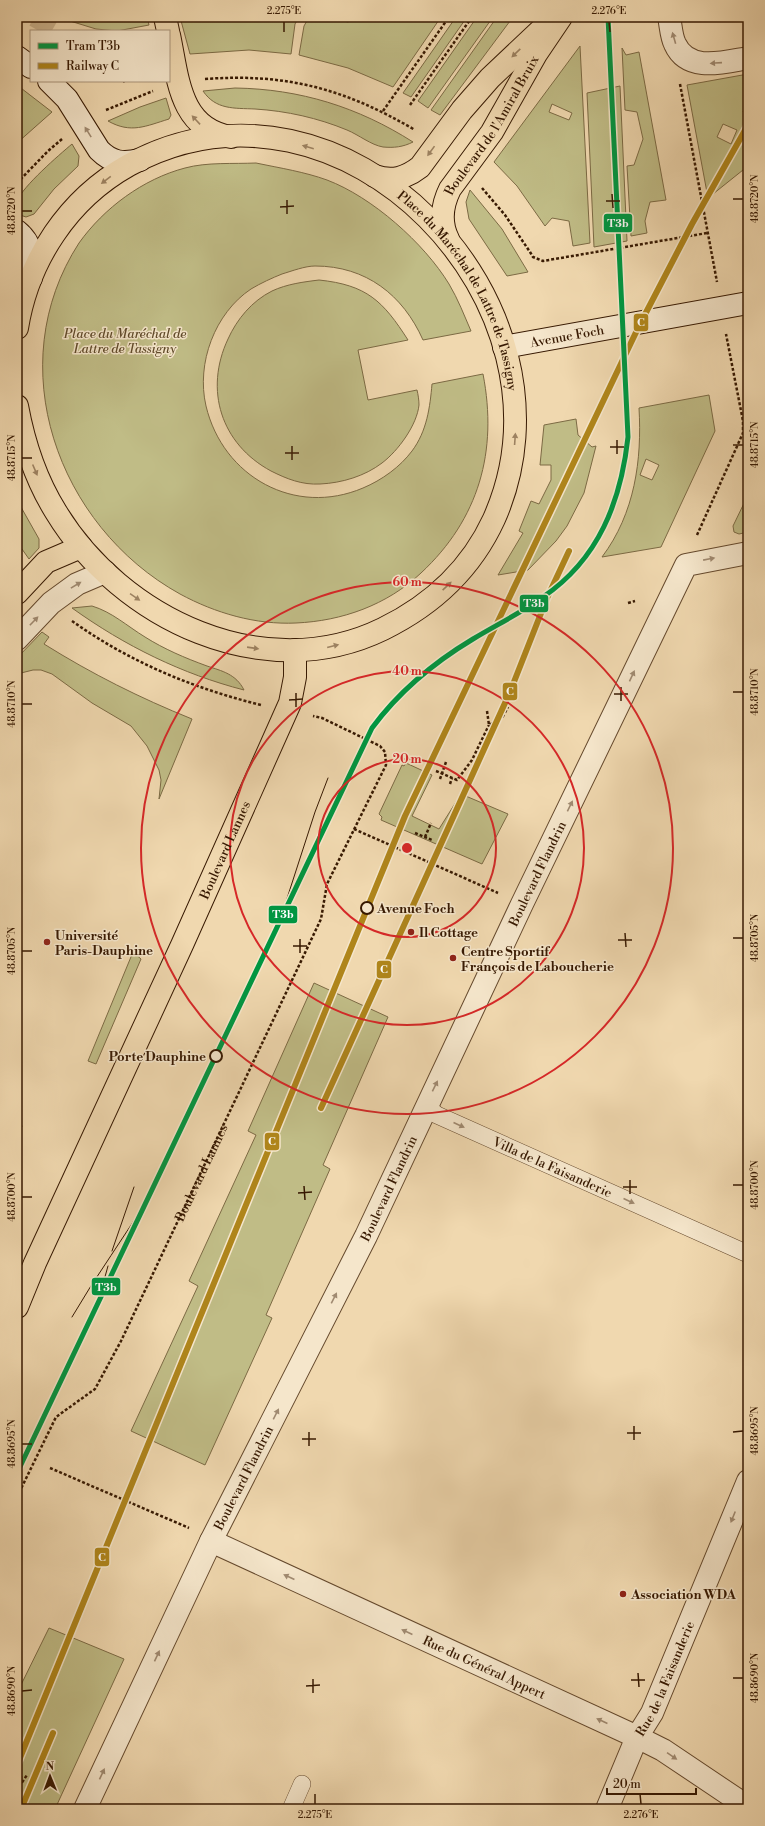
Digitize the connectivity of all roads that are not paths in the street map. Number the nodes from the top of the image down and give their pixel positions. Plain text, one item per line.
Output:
1 (165, 17) edge
2 (555, 17) edge
3 (561, 17) edge
4 (669, 17) edge
5 (168, 30) edge
6 (170, 39) edge
7 (17, 57) edge
8 (748, 58) edge
9 (30, 66) edge
10 (50, 82) edge
11 (230, 137) junction
12 (140, 160) junction
13 (372, 174) junction
14 (17, 231) edge
15 (449, 240) junction
16 (31, 278) junction
17 (748, 303) edge
18 (17, 328) edge
19 (504, 347) junction
20 (17, 406) edge
21 (81, 548) junction
22 (748, 553) edge
23 (105, 572) junction
24 (17, 593) edge
25 (17, 639) edge
26 (295, 650) junction
27 (426, 1106) junction
28 (748, 1254) edge
29 (17, 1306) edge
30 (748, 1481) edge
31 (211, 1541) junction
32 (637, 1737) junction
33 (302, 1784) dead end
34 (748, 1808) edge
35 (85, 1809) edge
36 (292, 1809) edge
37 (608, 1809) edge

1 - 5 main road
2 -> 13 main road, Boulevard de l'Amiral Bruix
3 - 15 main road, Boulevard de l'Amiral Bruix
8 -> 4 street
11 -> 6 main road
7 - 9 street
12 -> 10 street
11 - 12 main road, Place du Maréchal de Lattre de Tassigny
13 -> 11 main road, Place du Maréchal de Lattre de Tassigny
12 -> 16 main road, Place du Maréchal de Lattre de Tassigny
13 - 15 main road, Place du Maréchal de Lattre de Tassigny
14 - 16 street
15 - 19 main road, Place du Maréchal de Lattre de Tassigny
16 - 18 main road, Place du Maréchal de Lattre de Tassigny
17 - 19 street, Avenue Foch
26 -> 19 main road, Place du Maréchal de Lattre de Tassigny
20 -> 21 main road, Place du Maréchal de Lattre de Tassigny
21 - 23 main road, Place du Maréchal de Lattre de Tassigny
21 - 24 main road
27 -> 22 street, Boulevard Flandrin
25 -> 23 street
23 -> 26 main road, Place du Maréchal de Lattre de Tassigny
26 - 29 main road, Boulevard Lannes
27 -> 28 lane, Villa de la Faisanderie
31 -> 27 street, Boulevard Flandrin
30 -> 32 street, Rue de la Faisanderie
32 -> 31 street, Rue du Général Appert
35 -> 31 street, Boulevard Flandrin
32 -> 34 street, Rue du Général Appert
32 - 37 street, Rue de la Faisanderie
33 - 36 lane

